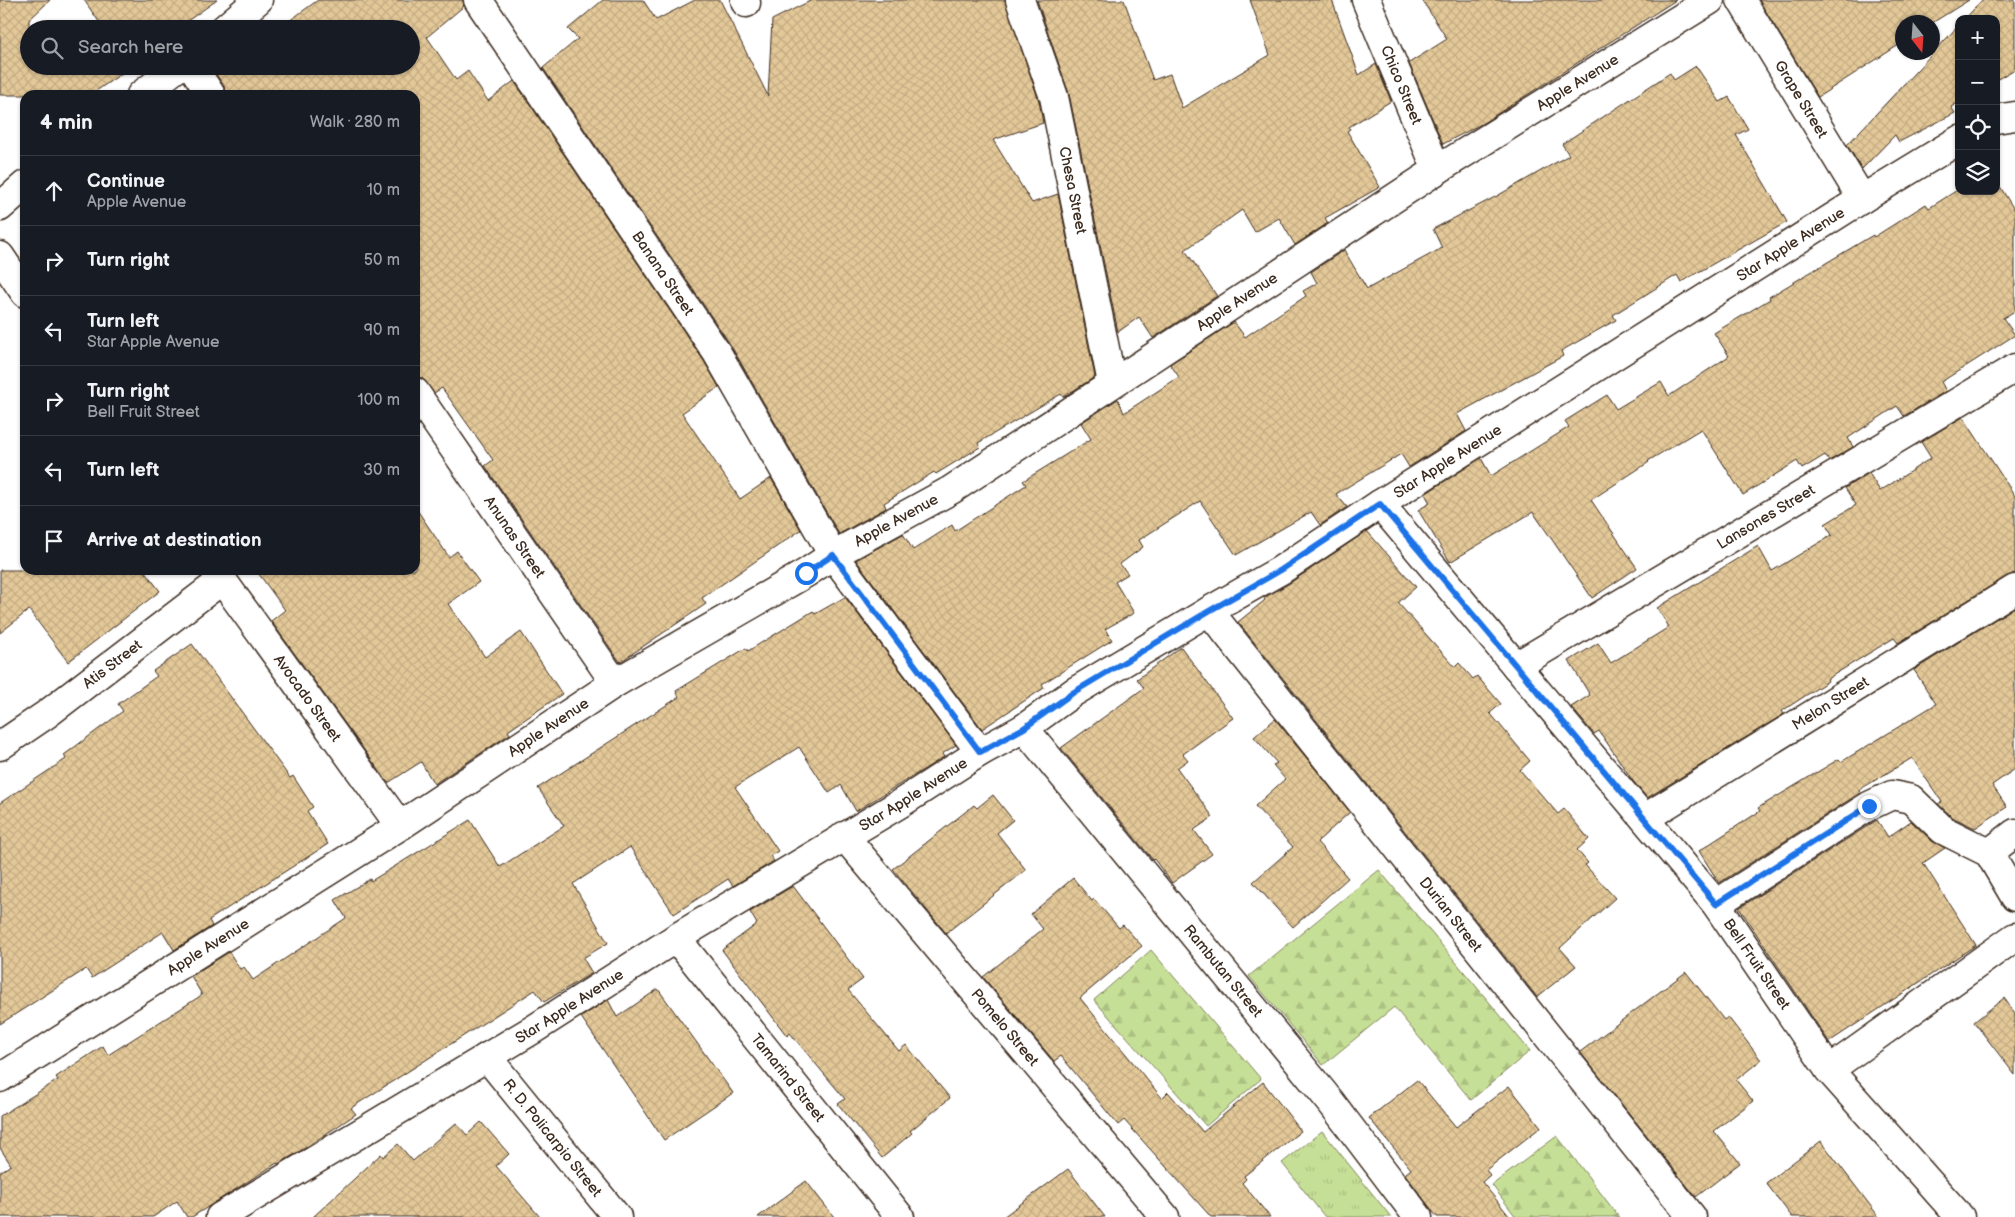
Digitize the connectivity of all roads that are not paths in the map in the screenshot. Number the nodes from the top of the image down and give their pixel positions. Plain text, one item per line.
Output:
1 (258, 0) edge
2 (478, 0) edge
3 (1020, 0) edge
4 (1366, 0) edge
5 (1710, 0) edge
6 (1741, 0) edge
7 (235, 20) edge
8 (167, 75) edge
9 (198, 75) edge
10 (148, 90) edge
11 (209, 90) edge
12 (2015, 116) edge
13 (2000, 118) edge
14 (1955, 142) edge
15 (1437, 170) junction
16 (20, 189) edge
17 (1862, 199) junction
18 (0, 207) edge
19 (0, 256) edge
20 (20, 286) edge
21 (2015, 368) edge
22 (1112, 383) junction
23 (420, 399) edge
24 (1380, 504) junction
25 (833, 555) junction
26 (218, 575) edge
27 (2015, 589) edge
28 (1209, 611) junction
29 (1516, 666) junction
30 (615, 683) junction
31 (1024, 728) junction
32 (0, 746) edge
33 (980, 752) junction
34 (1645, 818) junction
35 (400, 826) junction
36 (2015, 833) edge
37 (844, 836) junction
38 (1989, 853) junction
39 (2015, 897) edge
40 (1716, 904) junction
41 (2015, 937) edge
42 (676, 938) junction
43 (487, 1057) junction
44 (1829, 1070) junction
45 (0, 1078) edge
46 (237, 1213) edge
47 (1688, 1216) edge
48 (617, 1217) edge
49 (900, 1217) edge
50 (1165, 1217) edge
51 (1418, 1217) edge
52 (1960, 1217) edge

1 - 7 street
2 - 25 street, Banana Street
3 - 22 street, Chesa Street
4 - 15 street, Chico Street
5 - 15 street, Apple Avenue
6 - 17 street, Grape Street
8 - 10 street
9 - 11 street
12 - 13 street
14 - 17 street, Star Apple Avenue
15 - 22 street, Apple Avenue
16 - 18 street
17 - 24 street, Star Apple Avenue
19 - 20 street
21 - 29 street, Lansones Street
22 - 25 street, Apple Avenue
23 - 30 street, Anunas Street
24 - 28 street, Star Apple Avenue
24 - 29 street, Bell Fruit Street
25 - 30 street, Apple Avenue
25 - 33 street, Banana Street
26 - 32 street, Atis Street
26 - 35 street, Avocado Street
27 - 34 street, Melon Street
28 - 31 street, Star Apple Avenue
28 - 47 street, Durian Street
29 - 34 street, Bell Fruit Street
30 - 35 street, Apple Avenue
31 - 33 street, Star Apple Avenue
31 - 51 street, Rambutan Street
33 - 37 street, Star Apple Avenue
34 - 40 street, Bell Fruit Street
35 - 45 street, Apple Avenue
36 - 38 street
37 - 42 street, Star Apple Avenue
37 - 50 street, Pomelo Street
38 - 39 street
38 - 40 street
40 - 44 street, Bell Fruit Street
41 - 44 street
42 - 43 street, Star Apple Avenue
42 - 49 street, Tamarind Street
43 - 46 street, Star Apple Avenue
43 - 48 street, R. D. Policarpio Street
44 - 52 street, Bell Fruit Street

